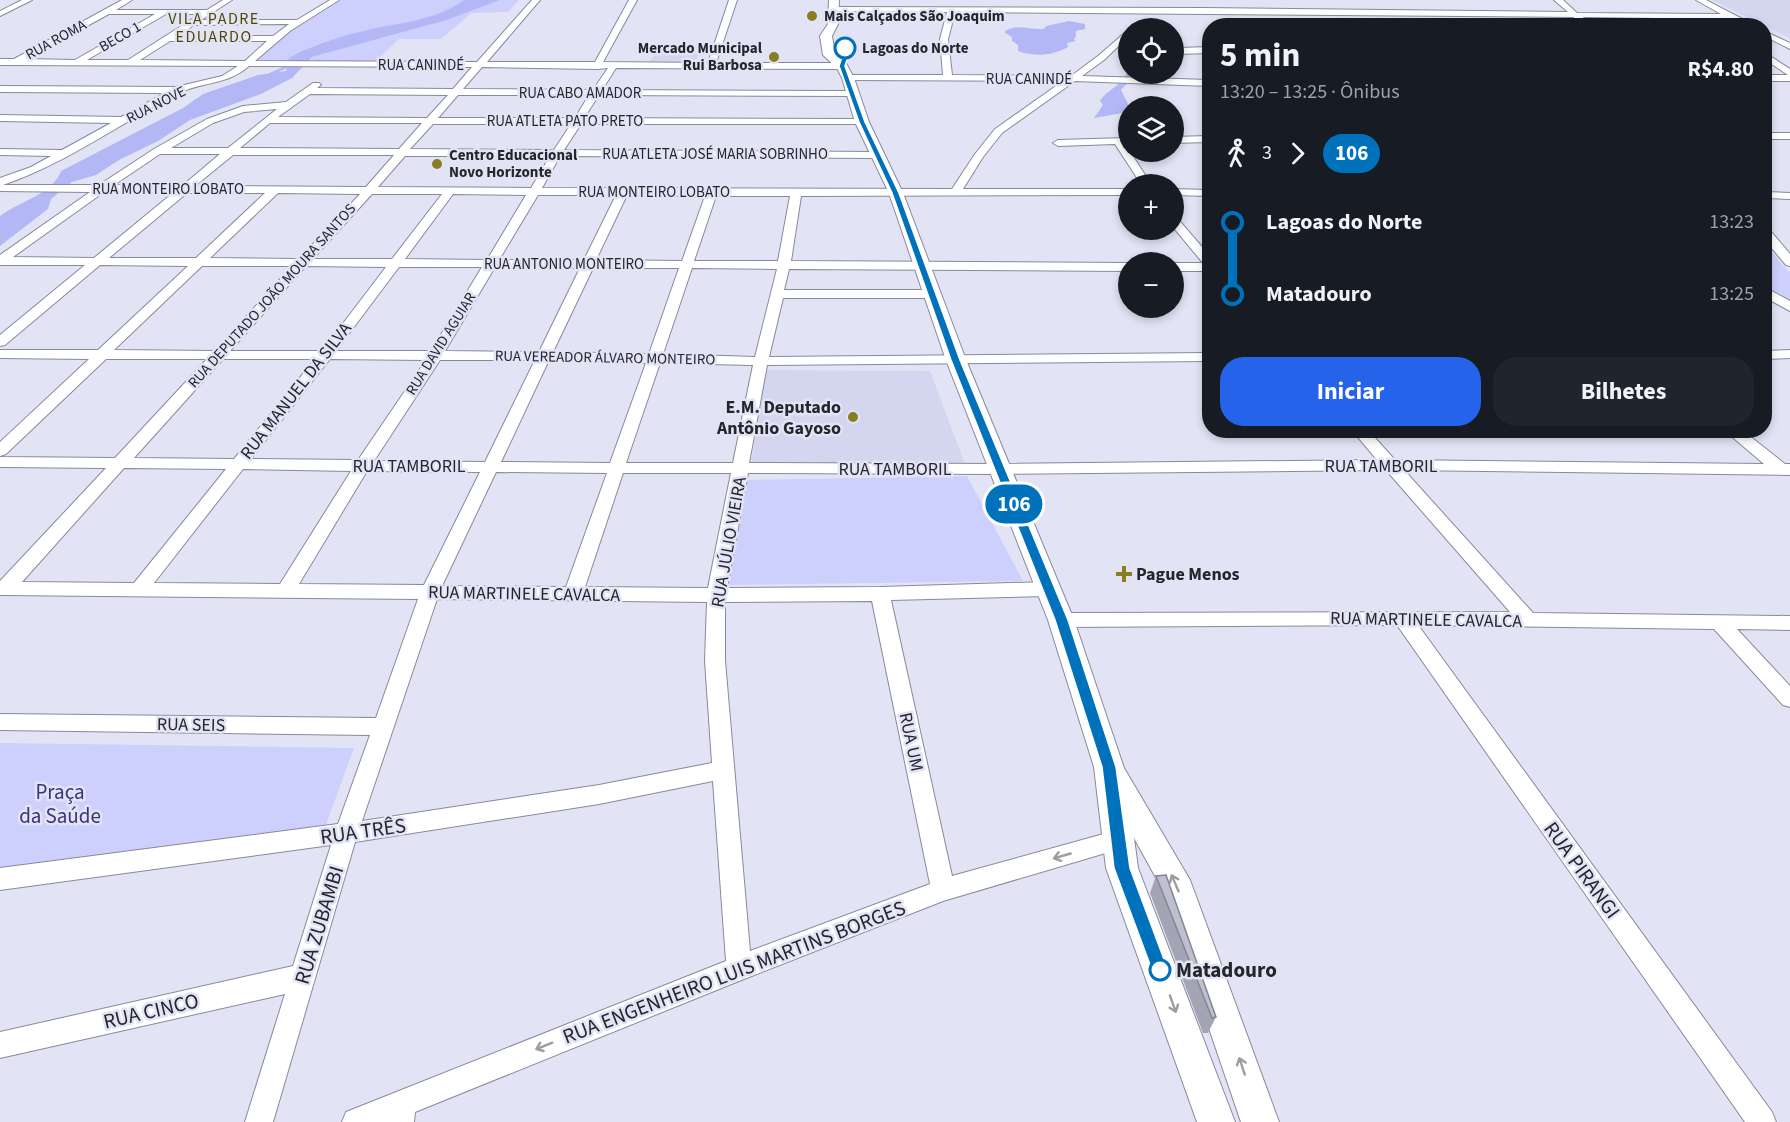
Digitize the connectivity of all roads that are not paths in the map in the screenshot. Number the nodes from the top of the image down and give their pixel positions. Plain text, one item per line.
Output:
1 (28, 0) edge
2 (128, 0) edge
3 (228, 0) edge
4 (335, 0) edge
5 (536, 0) edge
6 (633, 0) edge
7 (733, 0) edge
8 (1134, 0) edge
9 (1291, 0) edge
10 (1558, 0) edge
11 (1700, 0) edge
12 (952, 9) junction
13 (1202, 10) junction
14 (1298, 11) junction
15 (107, 12) junction
16 (164, 12) junction
17 (209, 12) junction
18 (1335, 12) junction
19 (0, 14) edge
20 (1449, 14) junction
21 (1578, 16) junction
22 (836, 17) edge
23 (1732, 17) joint
24 (1133, 18) edge
25 (1156, 18) edge
26 (1206, 18) dead end
27 (1341, 18) edge
28 (1453, 18) edge
29 (1711, 18) joint
30 (1118, 21) edge
31 (297, 22) junction
32 (193, 23) junction
33 (1772, 37) edge
34 (170, 38) junction
35 (274, 39) junction
36 (1118, 43) edge
37 (1790, 46) edge
38 (1202, 50) edge
39 (1184, 51) edge
40 (1772, 61) edge
41 (0, 62) edge
42 (15, 62) junction
43 (76, 63) junction
44 (129, 63) junction
45 (245, 64) junction
46 (355, 65) junction
47 (478, 65) junction
48 (597, 66) junction
49 (613, 66) junction
50 (711, 66) junction
51 (0, 70) edge
52 (848, 73) junction
53 (1790, 73) edge
54 (1772, 78) edge
55 (1790, 78) edge
56 (948, 79) junction
57 (1074, 79) junction
58 (1202, 83) edge
59 (0, 89) edge
60 (177, 90) junction
61 (307, 90) junction
62 (454, 92) junction
63 (597, 93) junction
64 (287, 105) junction
65 (0, 118) edge
66 (126, 120) junction
67 (268, 120) junction
68 (430, 121) junction
69 (579, 121) junction
70 (862, 122) junction
71 (1772, 136) edge
72 (1790, 136) edge
73 (1202, 139) edge
74 (1184, 140) edge
75 (1118, 141) edge
76 (1058, 143) dead end
77 (158, 151) junction
78 (0, 152) edge
79 (403, 152) junction
80 (63, 153) junction
81 (229, 153) junction
82 (557, 153) junction
83 (876, 155) junction
84 (0, 182) edge
85 (0, 188) edge
86 (101, 189) junction
87 (186, 189) junction
88 (275, 190) junction
89 (369, 190) junction
90 (450, 191) junction
91 (535, 191) junction
92 (623, 192) junction
93 (712, 192) junction
94 (1118, 192) edge
95 (1184, 192) edge
96 (1202, 192) edge
97 (796, 193) junction
98 (896, 193) junction
99 (955, 193) junction
100 (1772, 195) edge
101 (1790, 196) edge
102 (1184, 234) edge
103 (1772, 241) edge
104 (1202, 256) edge
105 (0, 261) edge
106 (99, 261) junction
107 (198, 261) junction
108 (303, 261) junction
109 (396, 262) junction
110 (1790, 262) edge
111 (492, 263) junction
112 (589, 264) junction
113 (688, 264) junction
114 (784, 265) junction
115 (1202, 265) edge
116 (922, 266) junction
117 (1184, 266) edge
118 (1118, 267) edge
119 (776, 294) junction
120 (932, 294) junction
121 (1772, 296) edge
122 (1790, 308) edge
123 (0, 342) edge
124 (0, 354) edge
125 (101, 354) junction
126 (1772, 354) edge
127 (1790, 354) edge
128 (218, 355) junction
129 (325, 356) junction
130 (543, 356) junction
131 (435, 357) junction
132 (1202, 357) edge
133 (655, 358) junction
134 (956, 360) junction
135 (761, 361) junction
136 (1367, 438) edge
137 (1742, 438) edge
138 (0, 451) edge
139 (0, 462) edge
140 (121, 464) junction
141 (240, 464) junction
142 (1392, 465) junction
143 (362, 466) junction
144 (492, 466) junction
145 (616, 468) junction
146 (741, 468) junction
147 (1001, 470) junction
148 (1787, 471) edge
149 (3, 589) edge
150 (139, 589) junction
151 (1047, 589) junction
152 (286, 590) junction
153 (430, 592) junction
154 (573, 594) junction
155 (880, 594) junction
156 (716, 596) junction
157 (1402, 618) junction
158 (1061, 620) junction
159 (1529, 621) junction
160 (1718, 621) junction
161 (1790, 623) edge
162 (1790, 699) edge
163 (0, 722) edge
164 (383, 728) junction
165 (1109, 767) junction
166 (723, 770) junction
167 (346, 834) junction
168 (1118, 840) junction
169 (0, 879) edge
170 (943, 890) junction
171 (739, 968) junction
172 (303, 976) junction
173 (0, 1045) edge
174 (401, 1113) edge
175 (258, 1122) edge
176 (356, 1122) edge
177 (1216, 1122) edge
178 (1260, 1122) edge
179 (1762, 1122) edge

1 - 19 street
2 - 15 street, RUA ROMA
3 - 17 street
4 - 31 street, RUA NOVE
5 - 47 street, RUA DEPUTADO JOÃO MOURA SANTOS
6 - 48 street
7 - 50 street
8 - 24 street
9 - 14 street
10 - 21 street
11 - 23 street
12 - 22 street
12 - 30 street
12 - 56 street
13 - 14 street
13 - 25 street
13 - 26 street
14 - 18 street
15 - 16 street
15 - 42 street, RUA ROMA
16 - 17 street
16 - 43 street, BECO 1
17 - 32 street
18 - 20 street
18 - 27 street
20 - 21 street
20 - 28 street
21 - 29 street
22 - 52 street
23 - 29 street
31 - 32 street
31 - 35 street, RUA NOVE
32 - 34 street
33 - 37 street
34 - 35 street
34 - 44 street
35 - 45 street, RUA NOVE
36 - 57 street
38 - 39 street
40 - 53 street
41 - 42 street, RUA CANINDÉ
42 - 43 street, RUA CANINDÉ
42 - 51 street, RUA ROMA
43 - 44 street, RUA CANINDÉ
44 - 45 street, RUA CANINDÉ
45 - 46 street, RUA CANINDÉ
45 - 60 street, RUA NOVE
46 - 47 street, RUA CANINDÉ
46 - 61 street
47 - 48 street, RUA CANINDÉ
47 - 62 street, RUA DEPUTADO JOÃO MOURA SANTOS
48 - 49 street, RUA CANINDÉ
49 - 50 street, RUA CANINDÉ
49 - 63 street, RUA DAVID AGUIAR
50 - 52 street, RUA CANINDÉ
52 - 56 street, RUA CANINDÉ
52 - 63 street, RUA CABO AMADOR
52 - 70 street
54 - 55 street
56 - 57 street, RUA CANINDÉ
57 - 58 street, RUA CANINDÉ
57 - 99 street
59 - 60 street
60 - 66 street, RUA NOVE
61 - 62 street, RUA CABO AMADOR
61 - 64 street
62 - 63 street, RUA CABO AMADOR
62 - 68 street, RUA DEPUTADO JOÃO MOURA SANTOS
63 - 69 street, RUA DAVID AGUIAR
64 - 67 street
64 - 77 street
65 - 66 street
66 - 80 street, RUA NOVE
67 - 68 street, RUA ATLETA PATO PRETO
67 - 81 street
68 - 69 street, RUA ATLETA PATO PRETO
68 - 79 street, RUA DEPUTADO JOÃO MOURA SANTOS
69 - 70 street, RUA ATLETA PATO PRETO
69 - 82 street, RUA DAVID AGUIAR
70 - 83 street
71 - 72 street
73 - 74 street
75 - 76 street
77 - 81 street, RUA ATLETA JOSÉ MARIA SOBRINHO
77 - 86 street
78 - 80 street
79 - 81 street, RUA ATLETA JOSÉ MARIA SOBRINHO
79 - 82 street, RUA ATLETA JOSÉ MARIA SOBRINHO
79 - 89 street, RUA DEPUTADO JOÃO MOURA SANTOS
80 - 84 street, RUA NOVE
81 - 87 street
82 - 83 street, RUA ATLETA JOSÉ MARIA SOBRINHO
82 - 91 street, RUA DAVID AGUIAR
83 - 98 street
85 - 86 street, RUA MONTEIRO LOBATO
86 - 87 street, RUA MONTEIRO LOBATO
86 - 105 street
87 - 88 street, RUA MONTEIRO LOBATO
87 - 106 street
88 - 89 street, RUA MONTEIRO LOBATO
88 - 107 street
89 - 90 street, RUA MONTEIRO LOBATO
89 - 108 street, RUA DEPUTADO JOÃO MOURA SANTOS
90 - 91 street, RUA MONTEIRO LOBATO
90 - 109 street, RUA MANUEL DA SILVA
91 - 92 street, RUA MONTEIRO LOBATO
91 - 111 street, RUA DAVID AGUIAR
92 - 93 street, RUA MONTEIRO LOBATO
92 - 112 street, RUA ZUBAMBI
93 - 97 street, RUA MONTEIRO LOBATO
93 - 113 street
94 - 99 street, RUA MONTEIRO LOBATO
95 - 96 street
97 - 98 street, RUA MONTEIRO LOBATO
97 - 114 street, RUA JÚLIO VIEIRA
98 - 99 street, RUA MONTEIRO LOBATO
98 - 116 street
100 - 101 street
102 - 104 street
103 - 110 street
105 - 106 street, RUA ANTONIO MONTEIRO
106 - 107 street, RUA ANTONIO MONTEIRO
106 - 123 street
107 - 108 street, RUA ANTONIO MONTEIRO
107 - 125 street
108 - 109 street, RUA ANTONIO MONTEIRO
108 - 128 street, RUA DEPUTADO JOÃO MOURA SANTOS
109 - 111 street, RUA ANTONIO MONTEIRO
109 - 129 street, RUA MANUEL DA SILVA
111 - 112 street, RUA ANTONIO MONTEIRO
111 - 131 street, RUA DAVID AGUIAR
112 - 113 street, RUA ANTONIO MONTEIRO
112 - 130 street, RUA ZUBAMBI
113 - 114 street, RUA ANTONIO MONTEIRO
113 - 133 street
114 - 116 street, RUA ANTONIO MONTEIRO
114 - 119 street, RUA JÚLIO VIEIRA
115 - 117 street
116 - 118 street, RUA ANTONIO MONTEIRO
116 - 120 street
119 - 120 street
119 - 135 street, RUA JÚLIO VIEIRA
120 - 134 street
121 - 122 street
124 - 125 street, RUA VEREADOR ÁLVARO MONTEIRO
125 - 128 street, RUA VEREADOR ÁLVARO MONTEIRO
125 - 138 street
126 - 127 street
128 - 129 street, RUA VEREADOR ÁLVARO MONTEIRO
128 - 140 street, RUA DEPUTADO JOÃO MOURA SANTOS
129 - 131 street, RUA VEREADOR ÁLVARO MONTEIRO
129 - 141 street, RUA MANUEL DA SILVA
130 - 131 street, RUA VEREADOR ÁLVARO MONTEIRO
130 - 133 street, RUA VEREADOR ÁLVARO MONTEIRO
130 - 144 street, RUA ZUBAMBI
131 - 143 street, RUA DAVID AGUIAR
132 - 134 street, RUA VEREADOR ÁLVARO MONTEIRO
133 - 135 street, RUA VEREADOR ÁLVARO MONTEIRO
133 - 145 street
134 - 135 street, RUA VEREADOR ÁLVARO MONTEIRO
134 - 147 street
135 - 146 street, RUA JÚLIO VIEIRA
136 - 142 street
137 - 148 street
139 - 140 street, RUA TAMBORIL
140 - 141 street, RUA TAMBORIL
140 - 149 street, RUA DEPUTADO JOÃO MOURA SANTOS
141 - 143 street, RUA TAMBORIL
141 - 150 street, RUA MANUEL DA SILVA
142 - 147 street, RUA TAMBORIL
142 - 148 street, RUA TAMBORIL
142 - 159 street
143 - 144 street, RUA TAMBORIL
143 - 152 street, RUA DAVID AGUIAR
144 - 145 street, RUA TAMBORIL
144 - 153 street, RUA ZUBAMBI
145 - 146 street, RUA TAMBORIL
145 - 154 street
146 - 147 street, RUA TAMBORIL
146 - 156 street, RUA JÚLIO VIEIRA
147 - 151 street
149 - 150 street, RUA MARTINELE CAVALCA
150 - 152 street, RUA MARTINELE CAVALCA
151 - 155 street, RUA MARTINELE CAVALCA
151 - 158 street
152 - 153 street, RUA MARTINELE CAVALCA
153 - 154 street, RUA MARTINELE CAVALCA
153 - 164 street, RUA ZUBAMBI
154 - 156 street, RUA MARTINELE CAVALCA
155 - 156 street, RUA MARTINELE CAVALCA
155 - 170 street, RUA UM
156 - 166 street, RUA JÚLIO VIEIRA
157 - 158 street, RUA MARTINELE CAVALCA
157 - 159 street, RUA MARTINELE CAVALCA
157 - 179 street, RUA PIRANGI
158 - 165 street
159 - 160 street, RUA MARTINELE CAVALCA
160 - 161 street, RUA MARTINELE CAVALCA
160 - 162 street
163 - 164 street, RUA SEIS
164 - 167 street, RUA ZUBAMBI
165 - 168 street
178 -> 165 street
166 - 167 street, RUA TRÊS
166 - 171 street, RUA JÚLIO VIEIRA
167 - 169 street, RUA TRÊS
167 - 172 street, RUA ZUBAMBI
168 -> 170 street, RUA ENGENHEIRO LUIS MARTINS BORGES
168 -> 177 street
170 - 171 street, RUA ENGENHEIRO LUIS MARTINS BORGES
171 -> 174 street, RUA ENGENHEIRO LUIS MARTINS BORGES
172 - 173 street, RUA CINCO
172 - 175 street, RUA ZUBAMBI
174 - 176 street, RUA ENGENHEIRO LUIS MARTINS BORGES

